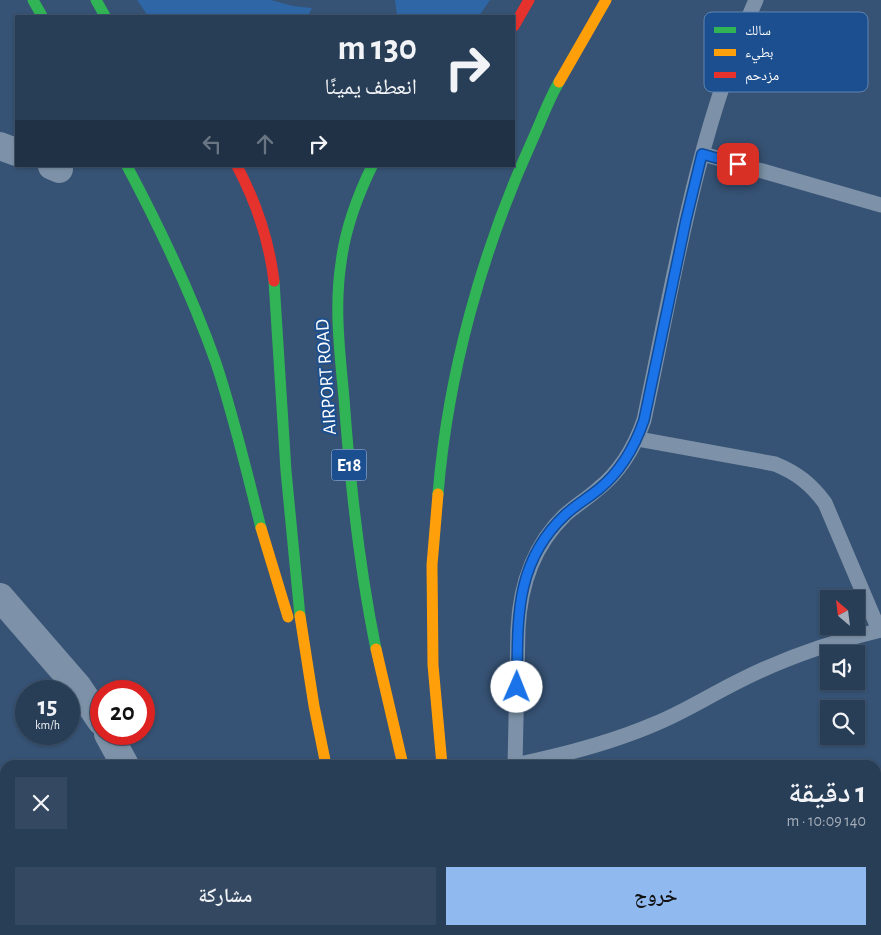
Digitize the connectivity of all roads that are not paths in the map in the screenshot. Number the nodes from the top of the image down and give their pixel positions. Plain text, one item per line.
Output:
1 (33, 0) edge
2 (96, 0) edge
3 (529, 0) edge
4 (606, 0) edge
5 (756, 0) edge
6 (751, 12) edge
7 (41, 15) edge
8 (104, 15) edge
9 (515, 24) edge
10 (720, 92) edge
11 (0, 146) edge
12 (15, 152) edge
13 (702, 154) junction
14 (128, 167) edge
15 (238, 167) edge
16 (372, 167) edge
17 (881, 205) edge
18 (638, 439) junction
19 (0, 597) edge
20 (880, 630) edge
21 (305, 661) junction
22 (90, 705) edge
23 (114, 745) edge
24 (122, 760) edge
25 (325, 760) edge
26 (401, 760) edge
27 (441, 760) edge
28 (515, 760) edge
29 (538, 760) edge

1 - 7 highway
2 - 8 highway
3 - 9 highway
4 - 27 highway
5 - 6 lane
10 - 13 lane
11 - 12 street
13 - 17 lane
13 - 18 lane
14 - 21 highway
15 - 21 highway
16 - 26 highway, AIRPORT ROAD / E18
18 - 20 lane
18 - 28 lane
19 - 22 street
20 - 29 lane
21 - 25 highway
23 - 24 street

